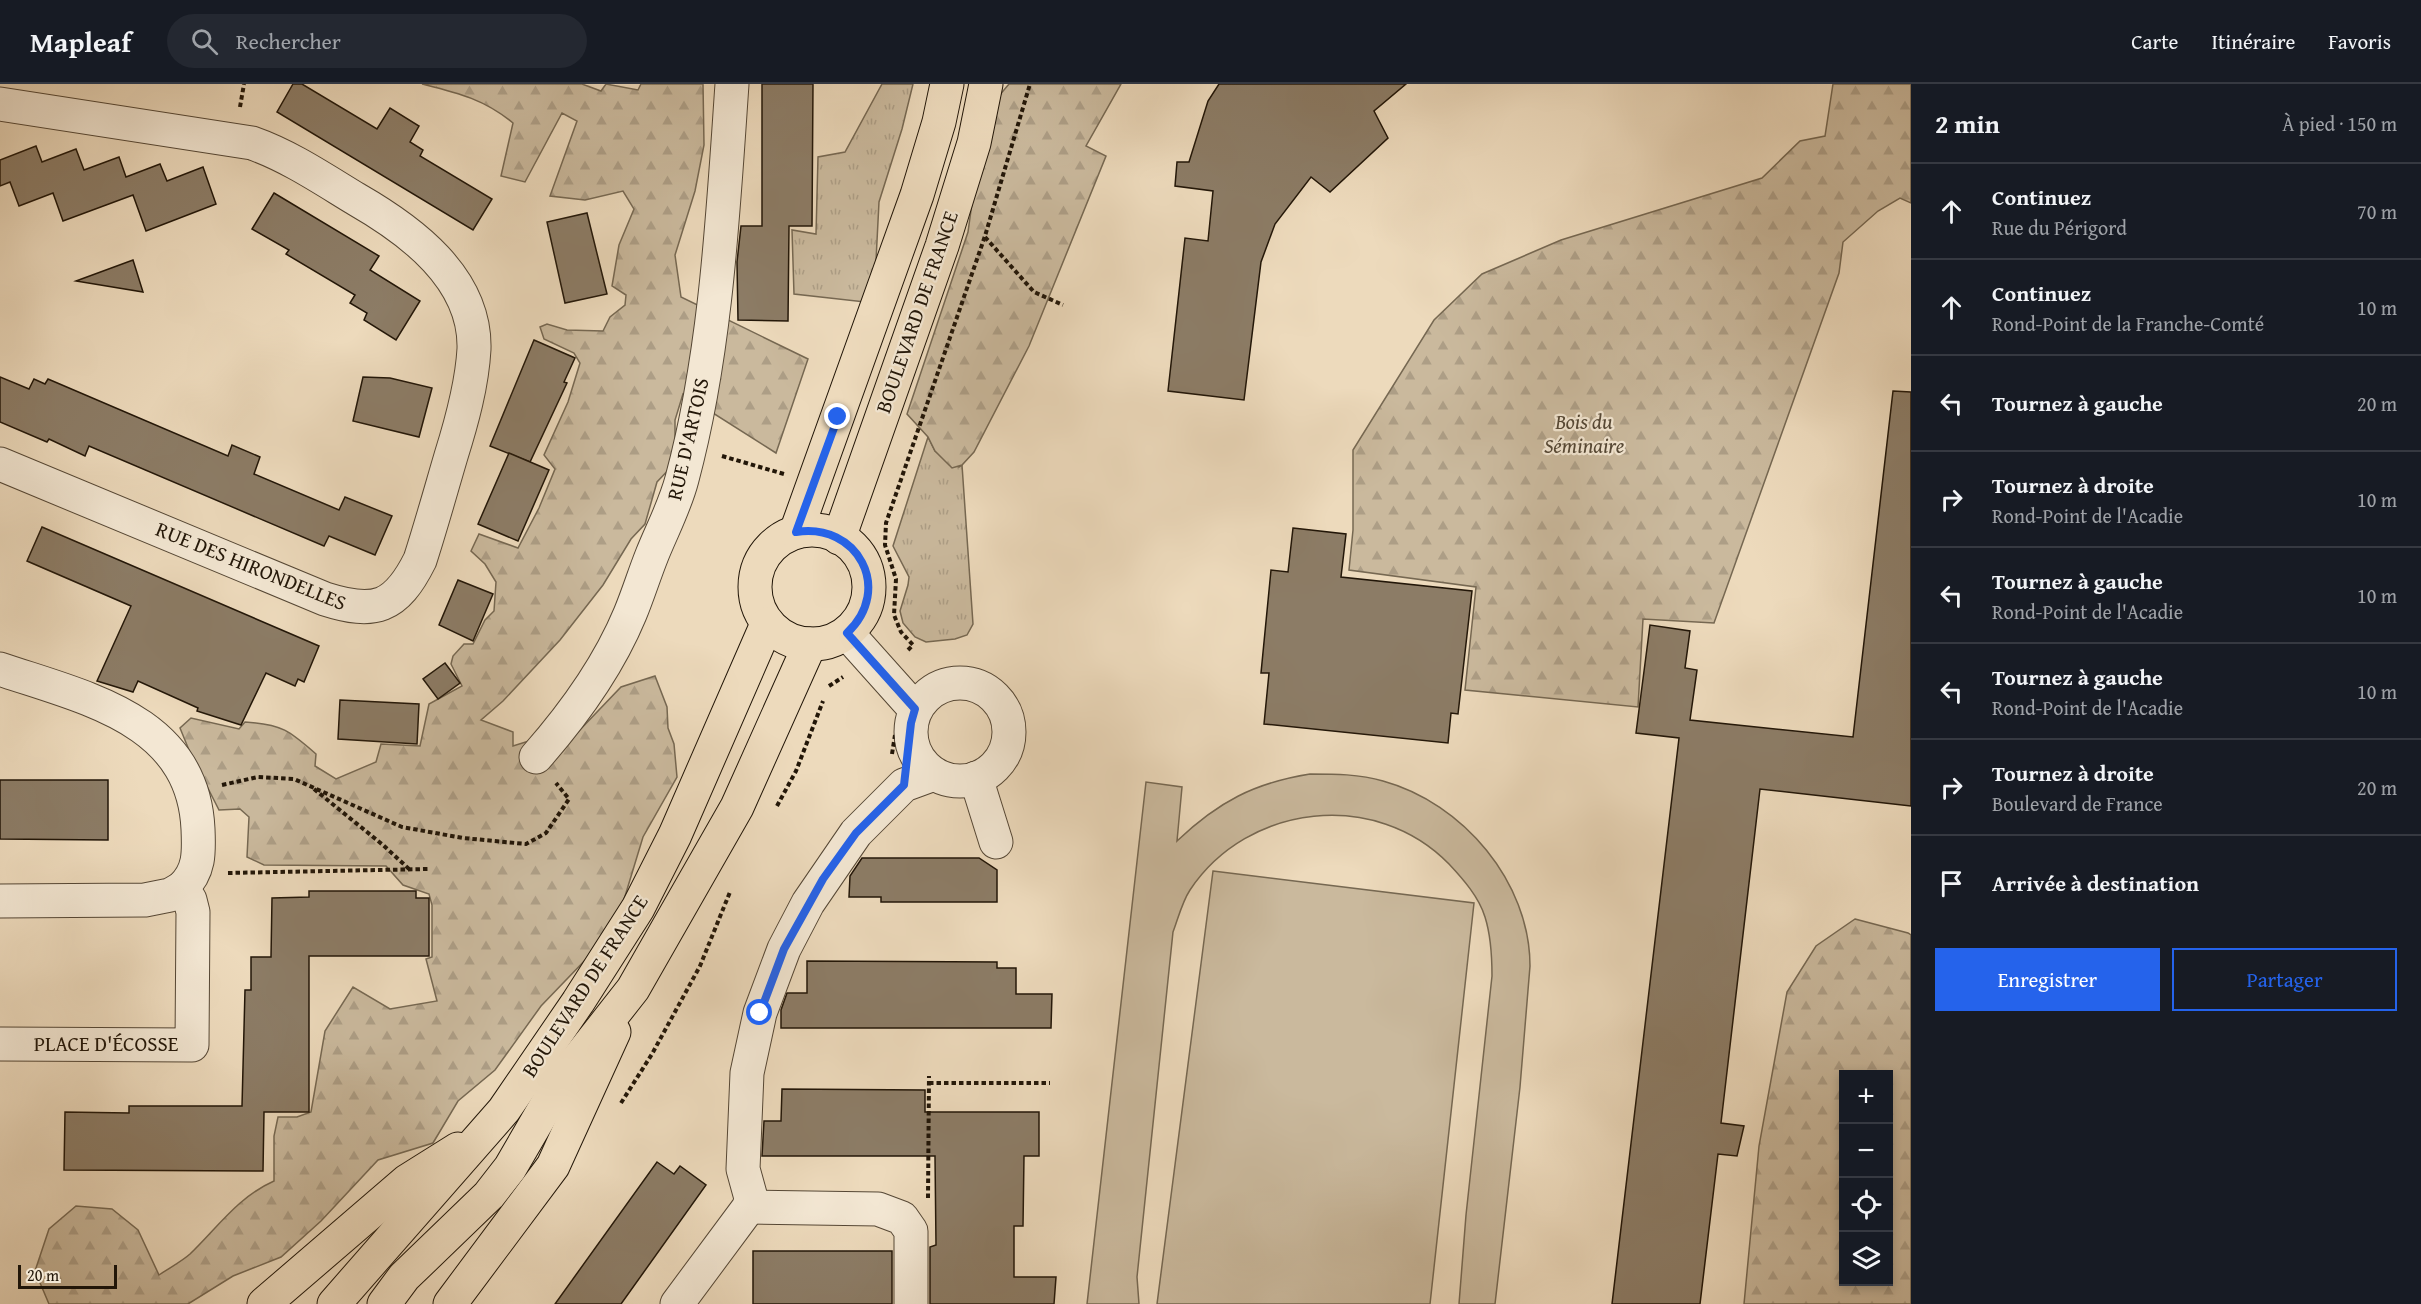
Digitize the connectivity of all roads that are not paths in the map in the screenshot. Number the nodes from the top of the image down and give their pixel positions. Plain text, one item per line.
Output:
1 (732, 84) edge
2 (947, 84) edge
3 (986, 84) edge
4 (0, 104) edge
5 (0, 464) edge
6 (796, 532) junction
7 (838, 538) junction
8 (767, 624) junction
9 (854, 625) junction
10 (810, 644) junction
11 (0, 669) edge
12 (919, 713) junction
13 (536, 758) road end
14 (976, 778) junction
15 (919, 780) junction
16 (996, 842) dead end
17 (188, 881) junction
18 (0, 901) edge
19 (633, 989) junction
20 (0, 1044) edge
21 (480, 1137) junction
22 (748, 1207) junction
23 (264, 1304) edge
24 (334, 1304) edge
25 (384, 1304) edge
26 (450, 1304) edge
27 (677, 1304) edge
28 (911, 1304) edge

1 - 13 street, RUE D'ARTOIS
2 - 6 main road, BOULEVARD DE FRANCE
3 - 7 main road, BOULEVARD DE FRANCE
4 - 5 street, RUE DES HIRONDELLES
6 - 7 main road
6 - 8 main road
7 - 9 main road
8 - 10 main road
8 - 21 main road, BOULEVARD DE FRANCE
9 - 10 main road
9 - 12 street
10 - 19 main road, BOULEVARD DE FRANCE
11 - 17 street
12 - 14 street
12 - 15 street
14 - 15 street
14 - 16 street
15 - 22 street
17 - 18 street
17 - 20 street, PLACE D'ÉCOSSE
19 - 25 main road, BOULEVARD DE FRANCE
19 - 26 main road
21 - 23 main road
21 - 24 main road, BOULEVARD DE FRANCE
22 - 27 street
22 - 28 street

